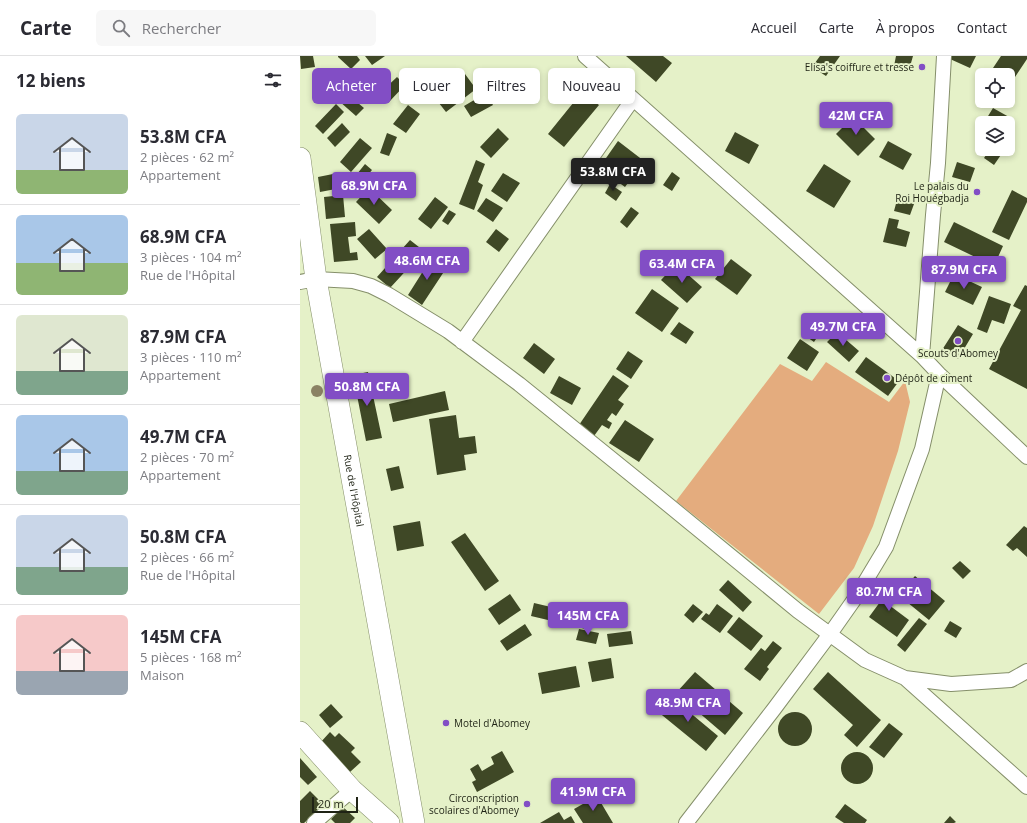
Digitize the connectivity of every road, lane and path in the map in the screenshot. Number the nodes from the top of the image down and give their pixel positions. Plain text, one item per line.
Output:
1 (585, 56) edge
2 (944, 56) edge
3 (598, 68) edge
4 (635, 101) edge
5 (629, 104) edge
6 (300, 158) edge
7 (308, 281) edge
8 (462, 342) junction
9 (922, 356) junction
10 (939, 374) junction
11 (1027, 457) edge
12 (830, 634) junction
13 (1027, 671) edge
14 (905, 678) junction
15 (300, 732) edge
16 (1027, 787) edge
17 (352, 790) junction
18 (314, 823) edge
19 (389, 823) edge
20 (414, 823) edge
21 (686, 823) edge

1 - 3 street
2 - 9 street
4 - 9 street
5 - 8 street
6 - 7 street, Rue de l'Hôpital
7 - 8 street
7 - 20 street, Rue de l'Hôpital
8 - 12 street
9 - 10 street
10 - 11 street
10 - 12 street
12 - 14 street
12 - 21 street
13 - 14 street
14 - 16 street
15 - 17 street
17 - 18 street
17 - 19 street

